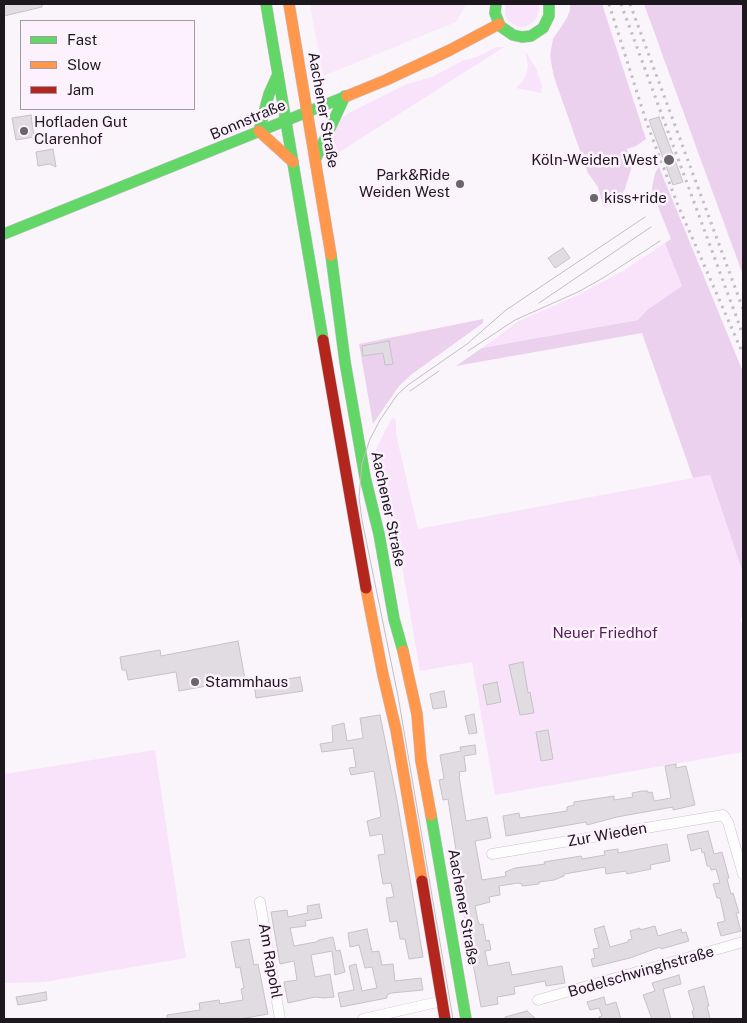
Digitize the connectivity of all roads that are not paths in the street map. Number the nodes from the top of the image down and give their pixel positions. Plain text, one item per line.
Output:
1 (266, 4) edge
2 (290, 4) edge
3 (496, 4) edge
4 (549, 4) edge
5 (499, 24) junction
6 (278, 74) junction
7 (345, 96) junction
8 (308, 111) junction
9 (286, 120) junction
10 (259, 131) junction
11 (316, 158) junction
12 (293, 162) junction
13 (4, 234) edge
14 (390, 706) junction
15 (418, 725) junction
16 (492, 854) dead end
17 (743, 874) edge
18 (260, 902) dead end
19 (743, 942) edge
20 (461, 985) junction
21 (538, 1000) dead end
22 (442, 1001) junction
23 (280, 1019) edge
24 (363, 1019) edge
25 (445, 1019) edge
26 (466, 1019) edge

1 - 6 main road
2 - 8 main road, Aachener Straße
3 - 5 main road
4 - 5 main road
5 - 7 main road, Bonnstraße
6 - 9 main road
6 - 10 main road
7 - 8 main road, Bonnstraße
7 - 11 main road
8 - 9 main road, Bonnstraße
8 - 11 main road, Aachener Straße
9 - 10 main road, Bonnstraße
9 - 12 main road
10 - 12 main road
10 - 13 main road, Bonnstraße
11 - 15 main road, Aachener Straße
12 - 14 main road
14 - 15 main road
14 - 22 main road
15 - 20 main road, Aachener Straße
16 - 17 street, Zur Wieden
18 - 23 street, Am Rapohl
19 - 21 street, Bodelschwinghstraße
20 - 22 main road
20 - 26 main road, Aachener Straße
22 - 24 street
22 - 25 main road
22 - 26 main road

